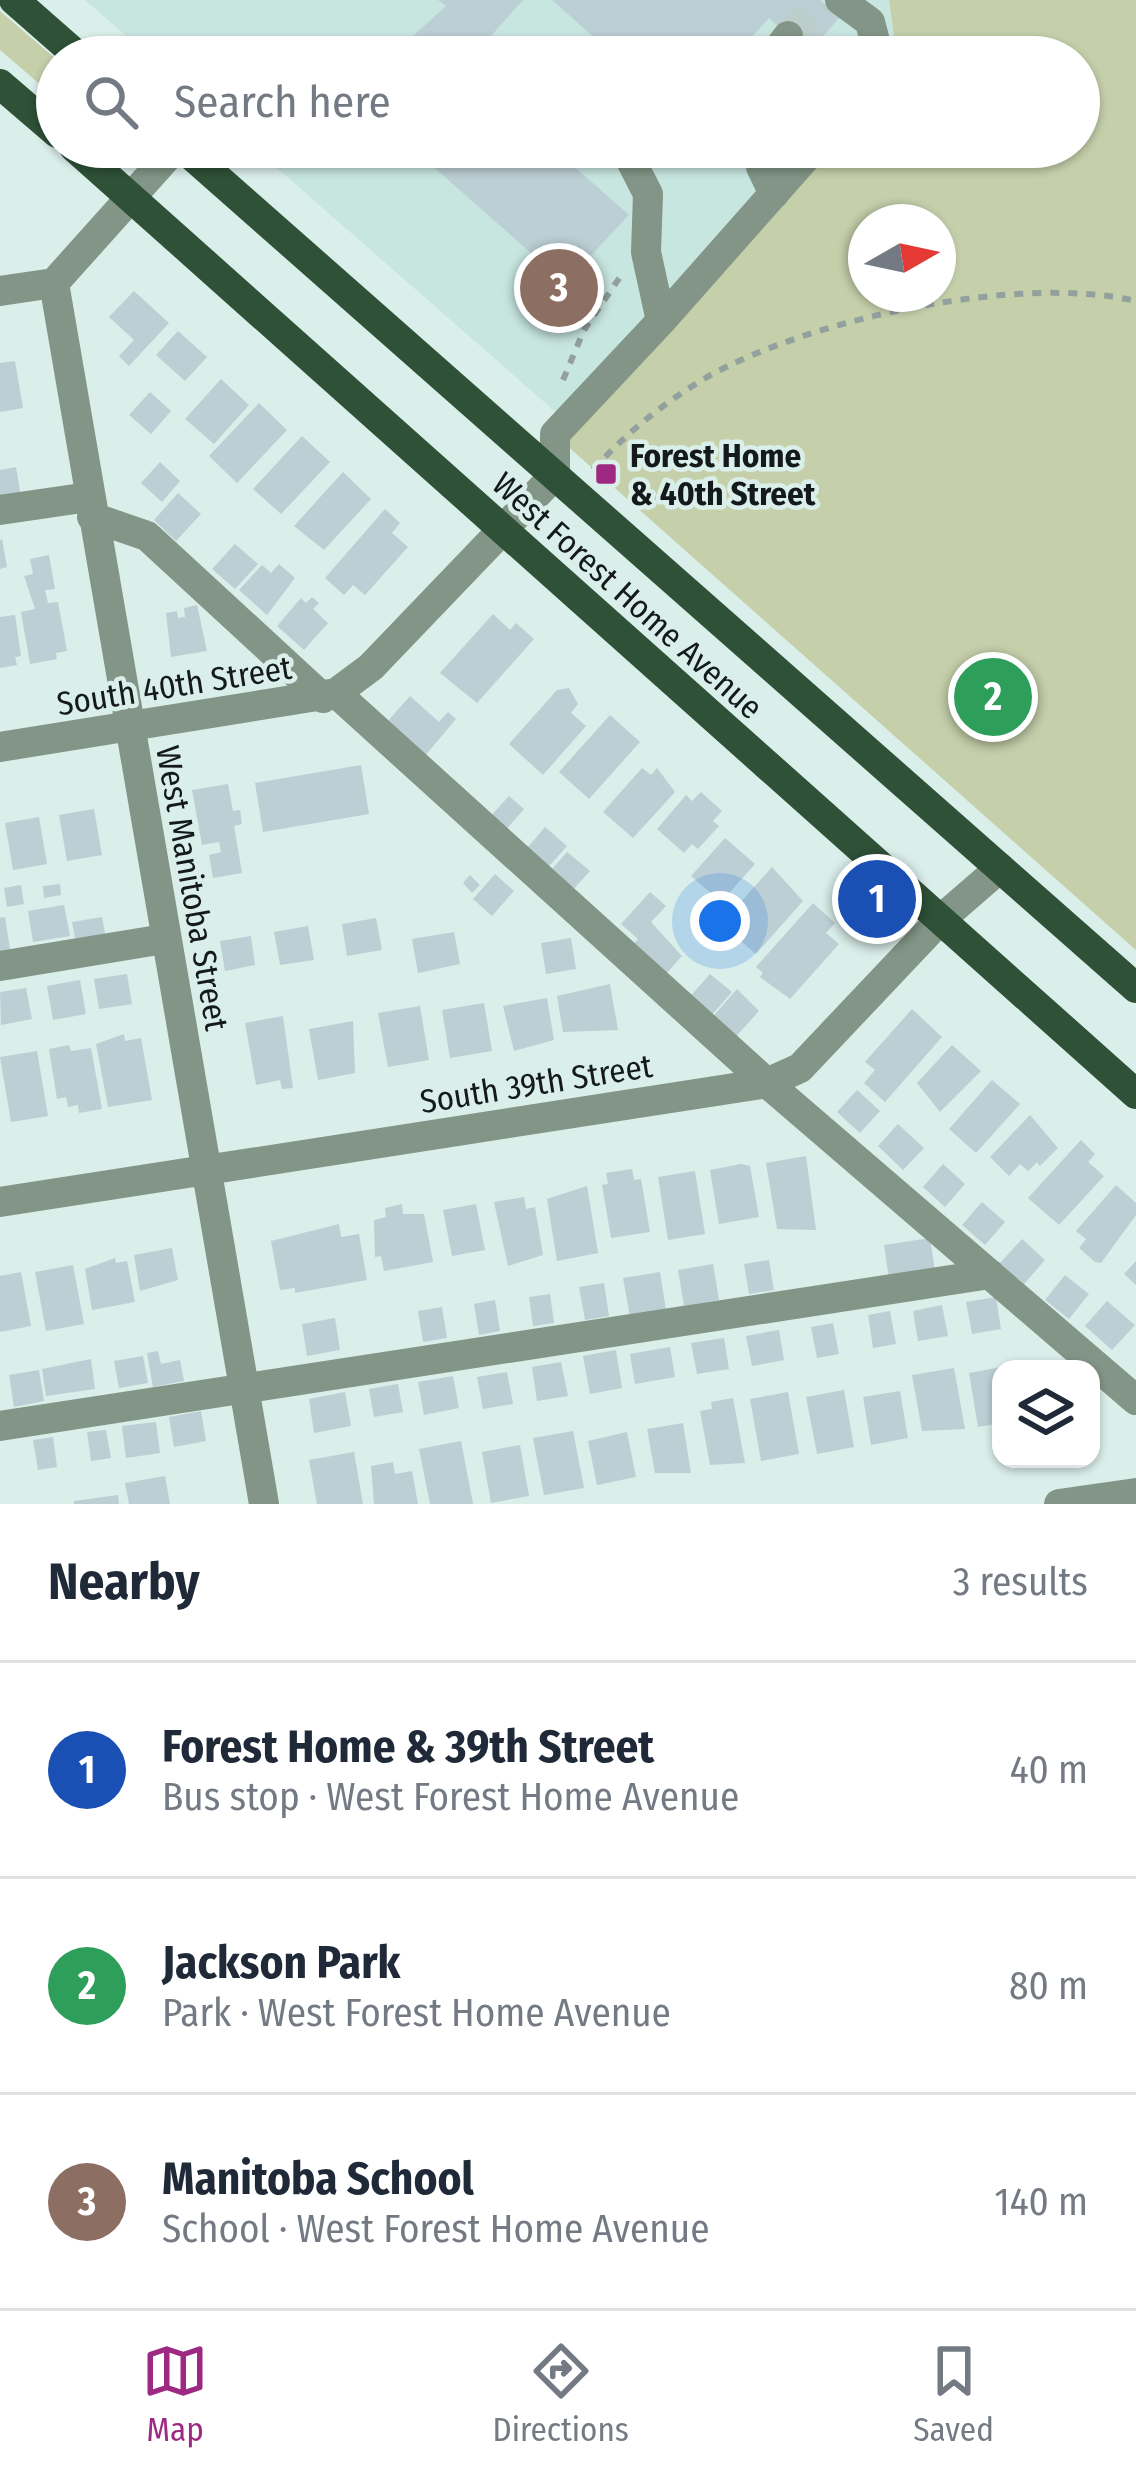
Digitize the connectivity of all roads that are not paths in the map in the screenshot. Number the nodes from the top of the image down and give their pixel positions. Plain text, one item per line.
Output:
1 (14, 0) edge
2 (831, 1) edge
3 (55, 36) edge
4 (874, 36) edge
5 (0, 84) edge
6 (36, 115) edge
7 (99, 168) edge
8 (159, 168) edge
9 (203, 168) edge
10 (635, 168) edge
11 (761, 168) edge
12 (797, 168) edge
13 (774, 194) junction
14 (132, 196) junction
15 (54, 283) junction
16 (0, 290) edge
17 (662, 321) junction
18 (565, 484) junction
19 (91, 507) junction
20 (0, 510) edge
21 (502, 532) junction
22 (329, 696) junction
23 (129, 728) junction
24 (0, 747) edge
25 (1000, 868) junction
26 (940, 920) junction
27 (164, 939) junction
28 (0, 966) edge
29 (1136, 988) edge
30 (767, 1083) junction
31 (1136, 1094) edge
32 (206, 1170) junction
33 (0, 1202) edge
34 (990, 1274) junction
35 (243, 1388) junction
36 (1136, 1400) edge
37 (0, 1426) edge
38 (1136, 1493) edge
39 (264, 1504) edge
40 (1059, 1504) edge

1 - 3 main road
2 - 4 street
5 - 6 main road
7 - 14 main road, West Forest Home Avenue
8 - 14 street
9 - 18 main road, West Forest Home Avenue
10 - 17 street
11 - 13 street
12 - 13 street
13 - 17 street
14 - 15 street
14 - 21 main road, West Forest Home Avenue
15 - 16 street
15 - 19 street, West Manitoba Street
17 - 18 street
18 - 21 street, South 40th Street
18 - 25 main road, West Forest Home Avenue
19 - 20 street
19 - 22 street
19 - 23 street, West Manitoba Street
21 - 22 street, South 40th Street
21 - 26 main road, West Forest Home Avenue
22 - 23 street, South 40th Street
22 - 30 street
23 - 24 street, South 40th Street
23 - 27 street, West Manitoba Street
25 - 26 street, South 39th Street
25 - 29 main road, West Forest Home Avenue
26 - 30 street, South 39th Street
26 - 31 main road, West Forest Home Avenue
27 - 28 street
27 - 32 street, West Manitoba Street
30 - 32 street, South 39th Street
30 - 34 street
32 - 33 street, South 39th Street
32 - 35 street, West Manitoba Street
34 - 35 street
34 - 36 street
35 - 37 street
35 - 39 street, West Manitoba Street
38 - 40 street

